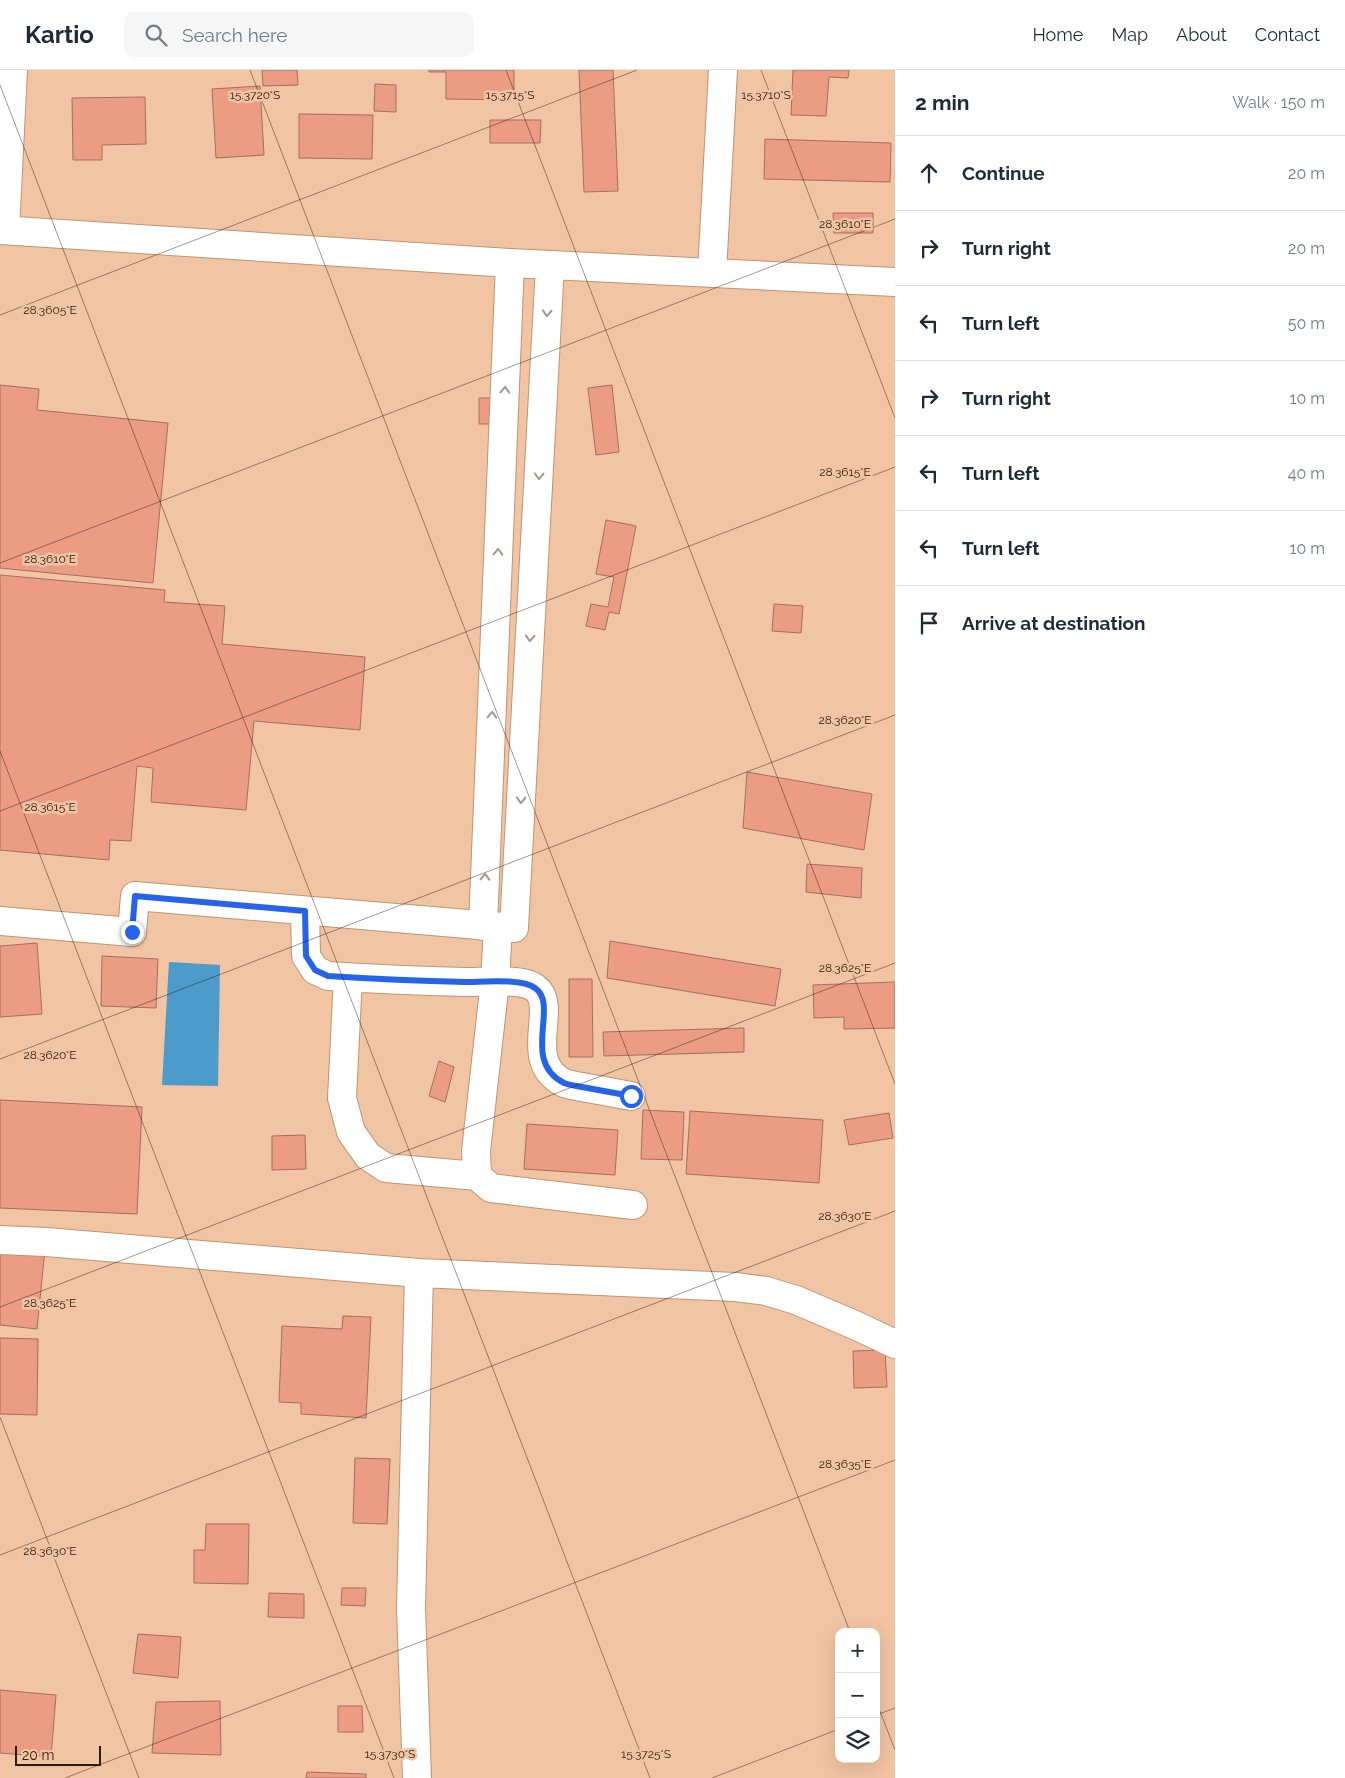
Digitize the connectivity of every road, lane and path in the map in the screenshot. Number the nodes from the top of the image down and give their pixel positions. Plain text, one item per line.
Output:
1 (13, 70) edge
2 (723, 70) edge
3 (2, 230) edge
4 (510, 263) junction
5 (550, 265) junction
6 (712, 273) junction
7 (895, 282) edge
8 (305, 911) junction
9 (0, 920) edge
10 (498, 927) junction
11 (348, 977) junction
12 (495, 981) junction
13 (631, 1096) dead end
14 (477, 1176) junction
15 (633, 1205) dead end
16 (0, 1240) edge
17 (419, 1273) junction
18 (895, 1344) edge
19 (417, 1778) edge

1 - 3 street
2 - 6 street
3 - 4 street
4 - 5 street
10 -> 4 street
5 - 6 street
5 -> 10 street
6 - 7 street
8 - 9 street
8 - 10 street
8 - 11 street
10 - 12 street
11 - 12 street
11 - 14 street
12 - 13 street
12 - 14 street
14 - 15 street
16 - 17 street
17 - 18 street
17 - 19 street

